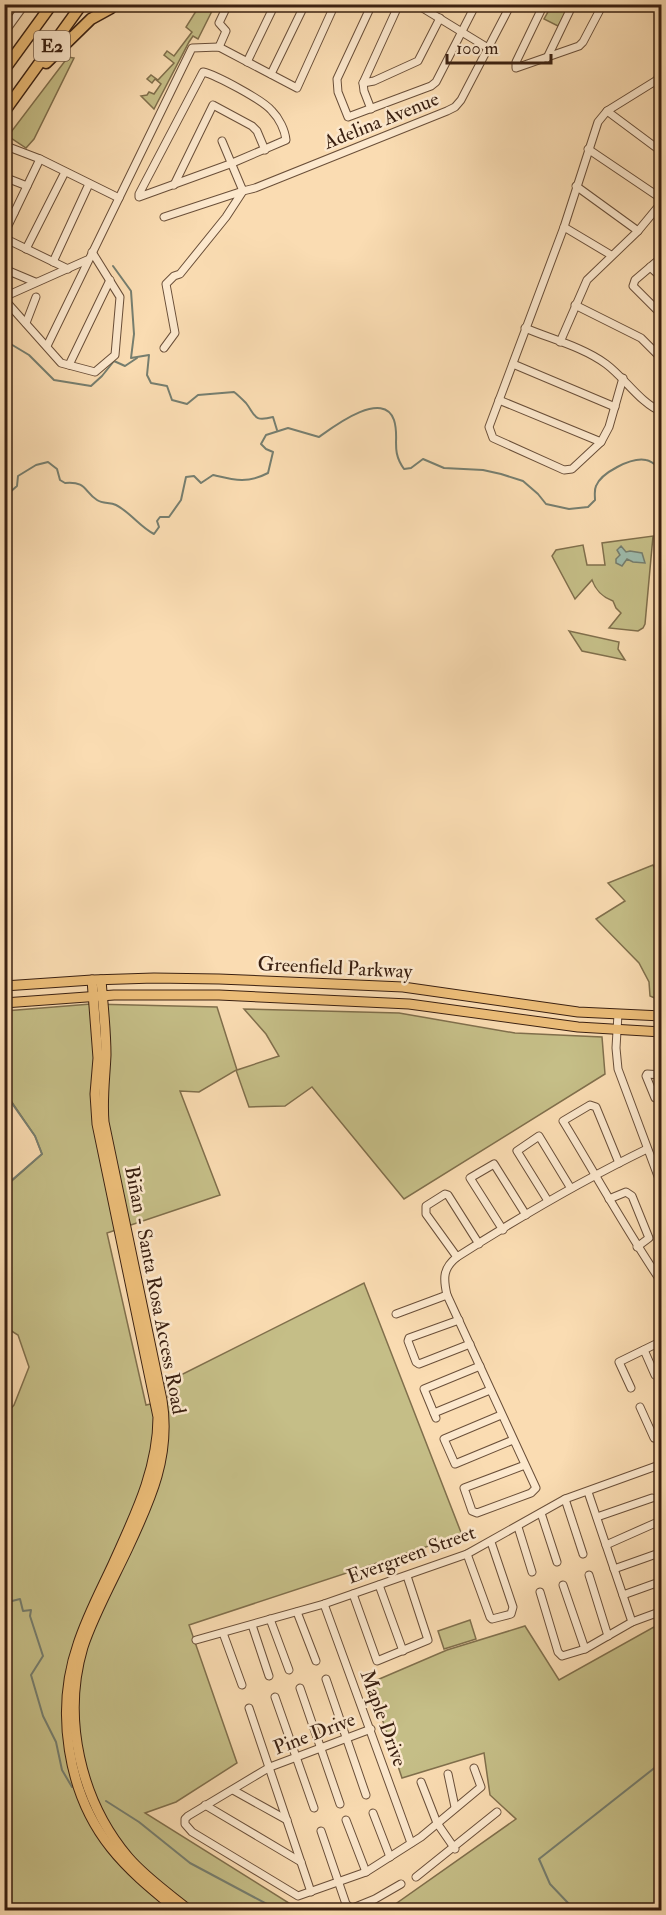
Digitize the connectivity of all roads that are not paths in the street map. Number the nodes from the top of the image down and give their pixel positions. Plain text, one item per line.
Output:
1 (26, 4) edge
2 (52, 4) edge
3 (82, 4) edge
4 (228, 4) edge
5 (274, 4) edge
6 (305, 4) edge
7 (335, 4) edge
8 (372, 4) edge
9 (399, 4) edge
10 (417, 4) edge
11 (465, 4) edge
12 (511, 4) edge
13 (544, 4) edge
14 (573, 4) edge
15 (603, 4) edge
16 (474, 7) edge
17 (111, 8) dead end
18 (441, 18) junction
19 (5, 32) edge
20 (463, 32) junction
21 (219, 47) junction
22 (488, 48) junction
23 (547, 58) junction
24 (247, 62) junction
25 (662, 68) edge
26 (4, 70) edge
27 (271, 74) junction
28 (363, 82) junction
29 (22, 87) junction
30 (371, 109) junction
31 (607, 111) junction
32 (4, 112) edge
33 (222, 141) dead end
34 (4, 149) edge
35 (588, 149) junction
36 (265, 150) junction
37 (661, 152) edge
38 (40, 159) junction
39 (231, 164) junction
40 (66, 172) junction
41 (4, 177) edge
42 (89, 184) junction
43 (174, 185) junction
44 (27, 186) junction
45 (576, 186) junction
46 (243, 191) junction
47 (119, 198) junction
48 (662, 200) edge
49 (4, 208) edge
50 (14, 213) junction
51 (164, 217) dead end
52 (564, 227) junction
53 (638, 231) junction
54 (4, 236) edge
55 (26, 249) junction
56 (92, 252) junction
57 (611, 255) junction
58 (662, 257) edge
59 (87, 260) junction
60 (54, 262) junction
61 (651, 267) junction
62 (4, 269) edge
63 (68, 269) junction
64 (662, 278) edge
65 (110, 280) junction
66 (35, 282) junction
67 (36, 297) dead end
68 (4, 298) edge
69 (575, 305) junction
70 (662, 315) edge
71 (26, 323) junction
72 (525, 328) junction
73 (560, 342) junction
74 (47, 346) junction
75 (164, 348) dead end
76 (662, 359) edge
77 (513, 364) junction
78 (69, 365) junction
79 (623, 378) junction
80 (499, 400) junction
81 (615, 406) junction
82 (662, 412) edge
83 (601, 442) junction
84 (96, 980) junction
85 (4, 986) edge
86 (98, 996) junction
87 (4, 1003) edge
88 (510, 1003) junction
89 (618, 1014) junction
90 (662, 1016) edge
91 (507, 1018) junction
92 (617, 1030) junction
93 (662, 1032) edge
94 (662, 1075) edge
95 (662, 1100) edge
96 (647, 1149) junction
97 (619, 1163) junction
98 (596, 1174) junction
99 (570, 1187) junction
100 (662, 1187) edge
101 (609, 1199) junction
102 (548, 1201) junction
103 (526, 1215) junction
104 (503, 1230) junction
105 (479, 1244) junction
106 (638, 1247) junction
107 (456, 1257) junction
108 (662, 1282) edge
109 (447, 1294) junction
110 (396, 1314) dead end
111 (459, 1320) junction
112 (662, 1341) edge
113 (470, 1344) junction
114 (644, 1350) junction
115 (480, 1366) junction
116 (655, 1375) dead end
117 (631, 1388) dead end
118 (490, 1390) junction
119 (640, 1407) dead end
120 (501, 1415) junction
121 (662, 1435) edge
122 (513, 1440) junction
123 (662, 1464) edge
124 (525, 1465) junction
125 (588, 1492) junction
126 (652, 1498) dead end
127 (565, 1499) junction
128 (541, 1513) junction
129 (597, 1517) junction
130 (660, 1521) dead end
131 (518, 1527) junction
132 (491, 1542) junction
133 (606, 1545) junction
134 (662, 1552) edge
135 (467, 1554) junction
136 (583, 1554) dead end
137 (557, 1562) dead end
138 (614, 1569) junction
139 (532, 1572) dead end
140 (589, 1575) dead end
141 (407, 1576) junction
142 (662, 1581) edge
143 (379, 1585) junction
144 (563, 1586) dead end
145 (540, 1592) dead end
146 (353, 1594) junction
147 (623, 1595) junction
148 (324, 1604) junction
149 (662, 1611) edge
150 (297, 1612) junction
151 (270, 1619) junction
152 (632, 1622) junction
153 (252, 1625) junction
154 (223, 1633) junction
155 (608, 1636) junction
156 (196, 1640) dead end
157 (585, 1649) junction
158 (403, 1651) junction
159 (315, 1661) dead end
160 (289, 1670) dead end
161 (269, 1676) dead end
162 (326, 1679) dead end
163 (242, 1685) dead end
164 (300, 1688) dead end
165 (275, 1697) dead end
166 (249, 1708) dead end
167 (370, 1729) junction
168 (345, 1738) junction
169 (320, 1748) junction
170 (296, 1756) junction
171 (270, 1767) junction
172 (474, 1768) dead end
173 (448, 1774) dead end
174 (422, 1782) dead end
175 (233, 1790) junction
176 (366, 1795) dead end
177 (340, 1804) dead end
178 (205, 1805) junction
179 (455, 1807) junction
180 (314, 1808) dead end
181 (94, 1812) junction
182 (497, 1812) dead end
183 (373, 1813) dead end
184 (286, 1820) junction
185 (346, 1820) dead end
186 (437, 1823) junction
187 (321, 1831) dead end
188 (411, 1843) junction
189 (454, 1848) junction
190 (390, 1857) junction
191 (301, 1862) junction
192 (366, 1872) junction
193 (416, 1877) dead end
194 (338, 1883) junction
195 (401, 1884) dead end
196 (311, 1892) junction
197 (350, 1910) edge
198 (177, 1911) edge
199 (189, 1911) edge

1 - 19 street
2 - 26 highway, E2
3 - 29 highway, E2
4 - 21 street
5 - 24 street
6 - 27 street
7 - 27 street
8 - 30 street
9 - 28 street
10 - 18 street
11 - 16 street
12 - 22 street, Adelina Avenue
13 - 23 street
14 - 23 street
15 - 23 street
16 - 20 street
17 - 29 highway
18 - 20 street
18 - 28 street
20 - 22 street
20 - 30 street
21 - 24 street
21 - 47 street
22 - 46 street, Adelina Avenue
24 - 27 street
25 - 31 street
28 - 30 street
29 - 32 highway, E2
31 - 35 street
31 - 37 street
33 - 39 street
34 - 38 street
35 - 45 street
35 - 48 street
36 - 39 street
36 - 43 street
36 - 43 street
38 - 40 street
38 - 44 street
39 - 43 street
39 - 46 street
40 - 42 street
40 - 55 street
41 - 44 street
42 - 47 street
42 - 60 street
44 - 50 street
45 - 52 street
45 - 53 street
46 - 51 street, Adelina Avenue
46 - 75 street
47 - 56 street
48 - 53 street
49 - 50 street
50 - 54 street
52 - 57 street
52 - 72 street
53 - 57 street
54 - 55 street
55 - 60 street
56 - 59 street
56 - 65 street
57 - 69 street
58 - 61 street
59 - 63 street
59 - 74 street
60 - 63 street
61 - 64 street
61 - 70 street
62 - 66 street
63 - 66 street
65 - 78 street
65 - 78 street
66 - 68 street
67 - 71 street
68 - 71 street
69 - 73 street
69 - 76 street
71 - 74 street
72 - 73 street
72 - 77 street
73 - 79 street
74 - 78 street
77 - 80 street
77 - 81 street
79 - 81 street
79 - 82 street
80 - 83 street
80 - 83 street
81 - 83 street
84 - 85 main road, Greenfield Parkway
84 - 86 main road, Biñan - Santa Rosa Access Road
84 - 88 main road, Greenfield Parkway
86 - 87 main road, Greenfield Parkway
86 - 91 main road, Greenfield Parkway
86 - 181 main road, Biñan - Santa Rosa Access Road
88 - 89 main road, Greenfield Parkway
88 - 91 main road
89 - 90 main road, Greenfield Parkway
89 - 92 street
91 - 92 main road, Greenfield Parkway
92 - 93 main road, Greenfield Parkway
92 - 96 street
94 - 95 street
96 - 97 street
96 - 100 street
97 - 98 street
97 - 98 street
98 - 99 street
98 - 101 street
99 - 102 street
99 - 102 street
101 - 106 street
101 - 106 street
102 - 103 street
103 - 104 street
103 - 104 street
104 - 105 street
105 - 107 street
105 - 107 street
106 - 108 street
107 - 109 street
109 - 110 street
109 - 111 street
111 - 113 street
111 - 113 street
112 - 114 street
113 - 115 street
114 - 116 street
114 - 117 street
115 - 118 street
115 - 118 street
118 - 120 street
119 - 121 street
120 - 122 street
120 - 122 street
122 - 124 street
123 - 125 street, Evergreen Street
124 - 124 street
125 - 127 street, Evergreen Street
125 - 129 street
126 - 129 street
127 - 128 street, Evergreen Street
127 - 136 street
128 - 131 street, Evergreen Street
128 - 137 street
129 - 133 street
130 - 133 street
131 - 132 street, Evergreen Street
131 - 139 street
132 - 135 street, Evergreen Street
132 - 135 street
133 - 138 street
134 - 138 street
135 - 141 street, Evergreen Street
138 - 147 street
140 - 155 street
141 - 143 street, Evergreen Street
141 - 158 street
142 - 147 street
143 - 146 street, Evergreen Street
143 - 158 street
144 - 157 street
145 - 157 street
146 - 148 street, Evergreen Street
146 - 158 street
147 - 152 street
148 - 150 street, Evergreen Street
148 - 167 street, Maple Drive
149 - 152 street
150 - 151 street, Evergreen Street
150 - 159 street
151 - 153 street, Evergreen Street
151 - 160 street
152 - 155 street
153 - 154 street, Evergreen Street
153 - 161 street
154 - 156 street, Evergreen Street
154 - 163 street
155 - 157 street
162 - 168 street
164 - 169 street
165 - 170 street
166 - 171 street
167 - 168 street, Pine Drive
167 - 188 street, Maple Drive
168 - 169 street, Pine Drive
168 - 176 street
169 - 170 street, Pine Drive
169 - 177 street
170 - 171 street, Pine Drive
170 - 180 street
171 - 175 street, Pine Drive
171 - 184 street
172 - 179 street
173 - 179 street
174 - 186 street
175 - 178 street, Pine Drive
175 - 184 street
178 - 191 street
178 - 196 street, Pine Drive
179 - 186 street
181 - 198 main road, Biñan - Santa Rosa Access Road
181 - 199 main road, Biñan - Santa Rosa Access Road
182 - 189 street
183 - 190 street
184 - 191 street
185 - 192 street
186 - 188 street
186 - 189 street
187 - 194 street
188 - 190 street
189 - 193 street
190 - 192 street
191 - 196 street
192 - 194 street
194 - 196 street
194 - 197 street
195 - 197 street

